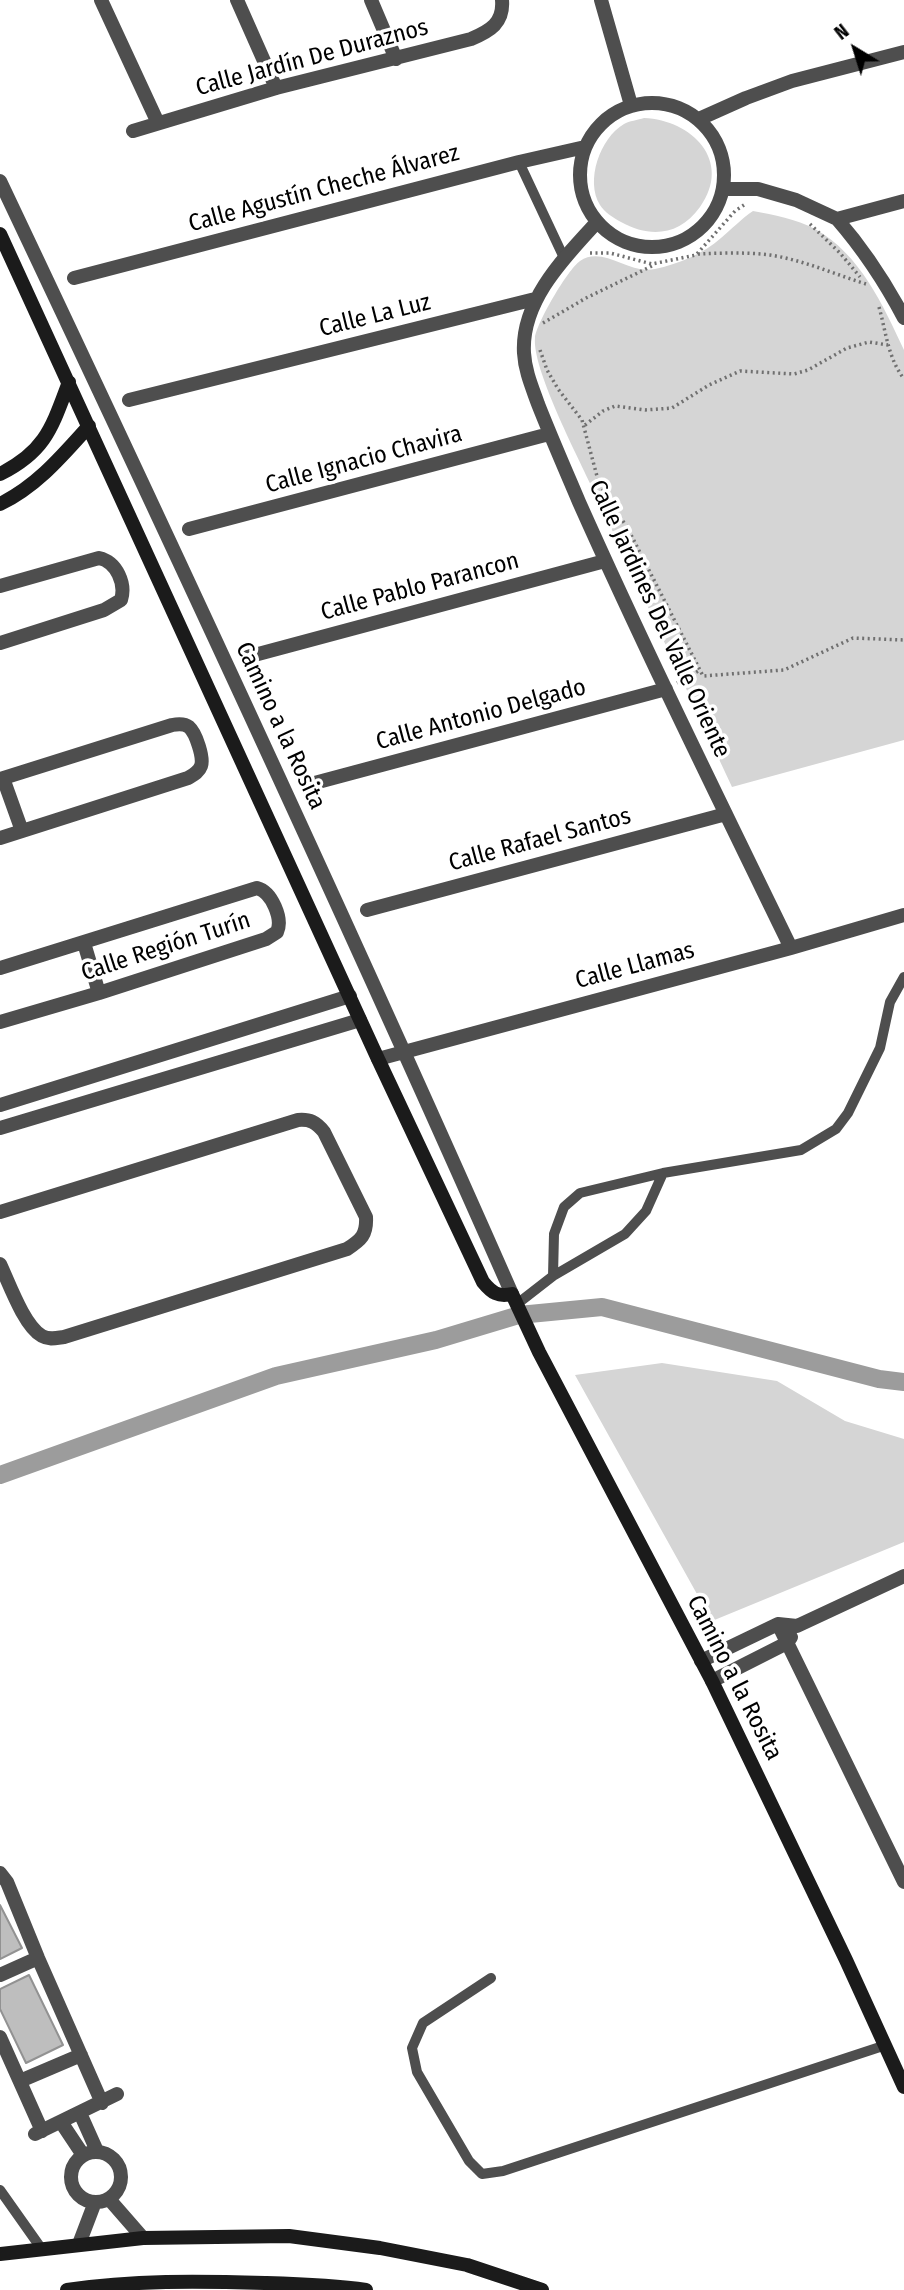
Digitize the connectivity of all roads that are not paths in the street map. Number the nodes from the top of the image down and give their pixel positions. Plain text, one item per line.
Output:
1 (101, 0) edge
2 (237, 0) edge
3 (371, 0) edge
4 (502, 0) edge
5 (601, 0) edge
6 (904, 52) edge
7 (396, 59) junction
8 (276, 88) junction
9 (631, 105) junction
10 (699, 119) junction
11 (159, 123) junction
12 (133, 131) dead end
13 (585, 147) junction
14 (519, 162) junction
15 (0, 181) edge
16 (723, 189) junction
17 (904, 201) edge
18 (837, 219) junction
19 (597, 222) junction
20 (0, 234) edge
21 (565, 260) junction
22 (74, 278) dead end
23 (535, 299) junction
24 (904, 318) edge
25 (69, 382) junction
26 (129, 400) dead end
27 (89, 426) junction
28 (550, 434) junction
29 (0, 474) edge
30 (0, 504) edge
31 (189, 529) dead end
32 (605, 561) junction
33 (0, 586) edge
34 (0, 643) edge
35 (247, 657) dead end
36 (666, 689) junction
37 (1, 779) edge
38 (307, 785) dead end
39 (726, 814) junction
40 (22, 831) junction
41 (0, 838) edge
42 (367, 910) dead end
43 (904, 915) edge
44 (84, 943) junction
45 (791, 948) junction
46 (0, 968) edge
47 (904, 977) edge
48 (99, 993) junction
49 (350, 996) junction
50 (360, 1020) junction
51 (0, 1022) edge
52 (405, 1052) junction
53 (378, 1059) junction
54 (110, 1070) junction
55 (117, 1093) junction
56 (0, 1105) edge
57 (0, 1128) edge
58 (663, 1173) junction
59 (0, 1212) edge
60 (0, 1264) edge
61 (553, 1276) junction
62 (517, 1304) junction
63 (902, 1581) edge
64 (778, 1624) junction
65 (797, 1626) junction
66 (787, 1643) junction
67 (701, 1661) junction
68 (712, 1681) junction
69 (0, 1873) edge
70 (904, 1882) edge
71 (37, 1958) junction
72 (0, 1975) edge
73 (491, 1978) dead end
74 (0, 2037) edge
75 (886, 2045) junction
76 (81, 2055) junction
77 (900, 2066) edge
78 (20, 2081) junction
79 (904, 2087) edge
80 (117, 2094) dead end
81 (102, 2103) junction
82 (80, 2113) junction
83 (61, 2122) junction
84 (90, 2153) junction
85 (0, 2190) edge
86 (102, 2200) junction
87 (143, 2238) junction
88 (79, 2244) junction
89 (41, 2248) junction
90 (0, 2254) edge
91 (174, 2286) edge
92 (283, 2287) edge
93 (92, 2288) edge
94 (350, 2289) edge
95 (67, 2290) edge
96 (366, 2290) edge
97 (542, 2290) edge

1 - 11 street
2 - 8 street
3 - 7 street
4 - 7 street, Calle Jardín De Duraznos
5 - 9 street
6 - 10 street
7 - 8 street, Calle Jardín De Duraznos
8 - 11 street, Calle Jardín De Duraznos
9 - 10 street
9 - 13 street
10 - 16 street
11 - 12 street, Calle Jardín De Duraznos
13 - 14 street, Calle Agustín Cheche Álvarez
13 - 19 street
14 - 21 lane
14 - 22 street, Calle Agustín Cheche Álvarez
15 - 52 street, Camino a la Rosita
16 - 18 street
16 - 19 street
17 - 18 street
18 - 24 street
19 - 21 street
20 - 25 street
21 - 23 street
23 - 26 street, Calle La Luz
23 - 28 street, Calle Jardines Del Valle Oriente
25 - 27 street, Camino a la Rosita
25 - 29 street
27 - 30 street
27 - 49 street, Camino a la Rosita
28 - 31 street, Calle Ignacio Chavira
28 - 32 street, Calle Jardines Del Valle Oriente
32 - 35 street, Calle Pablo Parancon
32 - 36 street, Calle Jardines Del Valle Oriente
33 - 34 street
36 - 38 street, Calle Antonio Delgado
36 - 39 street, Calle Jardines Del Valle Oriente
37 - 40 street
37 - 40 street
39 - 42 street, Calle Rafael Santos
39 - 45 street, Calle Jardines Del Valle Oriente
40 - 41 street
43 - 45 street, Calle Llamas
44 - 46 street, Calle Región Turín
44 - 48 street
44 - 48 street, Calle Región Turín
45 - 52 street, Calle Llamas
47 - 58 lane
48 - 51 street, Calle Región Turín
49 - 50 street, Camino a la Rosita
49 - 54 street
50 - 53 street, Camino a la Rosita
50 - 55 street
52 - 53 street, Calle Llamas
52 - 62 street, Camino a la Rosita
53 - 62 street, Camino a la Rosita
54 - 55 street
54 - 56 street
55 - 57 street
58 - 61 lane
58 - 61 lane
59 - 60 street
61 - 62 lane
62 - 67 street, Camino a la Rosita
63 - 65 street
64 - 65 street
64 - 66 street
64 - 67 street
65 - 66 street
66 - 68 street
66 - 70 street
67 - 68 street, Camino a la Rosita
68 - 75 street, Camino a la Rosita
69 - 71 street
71 - 72 street
71 - 76 street
73 - 75 lane
74 - 78 street
75 - 77 street, Camino a la Rosita
76 - 78 street
76 - 81 street
77 - 79 street, Camino a la Rosita
78 - 83 street
80 - 81 street
81 - 82 street
82 - 83 street
82 - 84 street
83 - 84 street
84 - 86 street
84 - 86 street
85 - 89 lane
86 - 87 street
86 - 88 street
87 - 88 street
87 - 97 street
88 - 89 street
89 - 90 street
91 - 92 street
91 - 93 street
92 - 94 street
93 - 95 street
94 - 96 street

